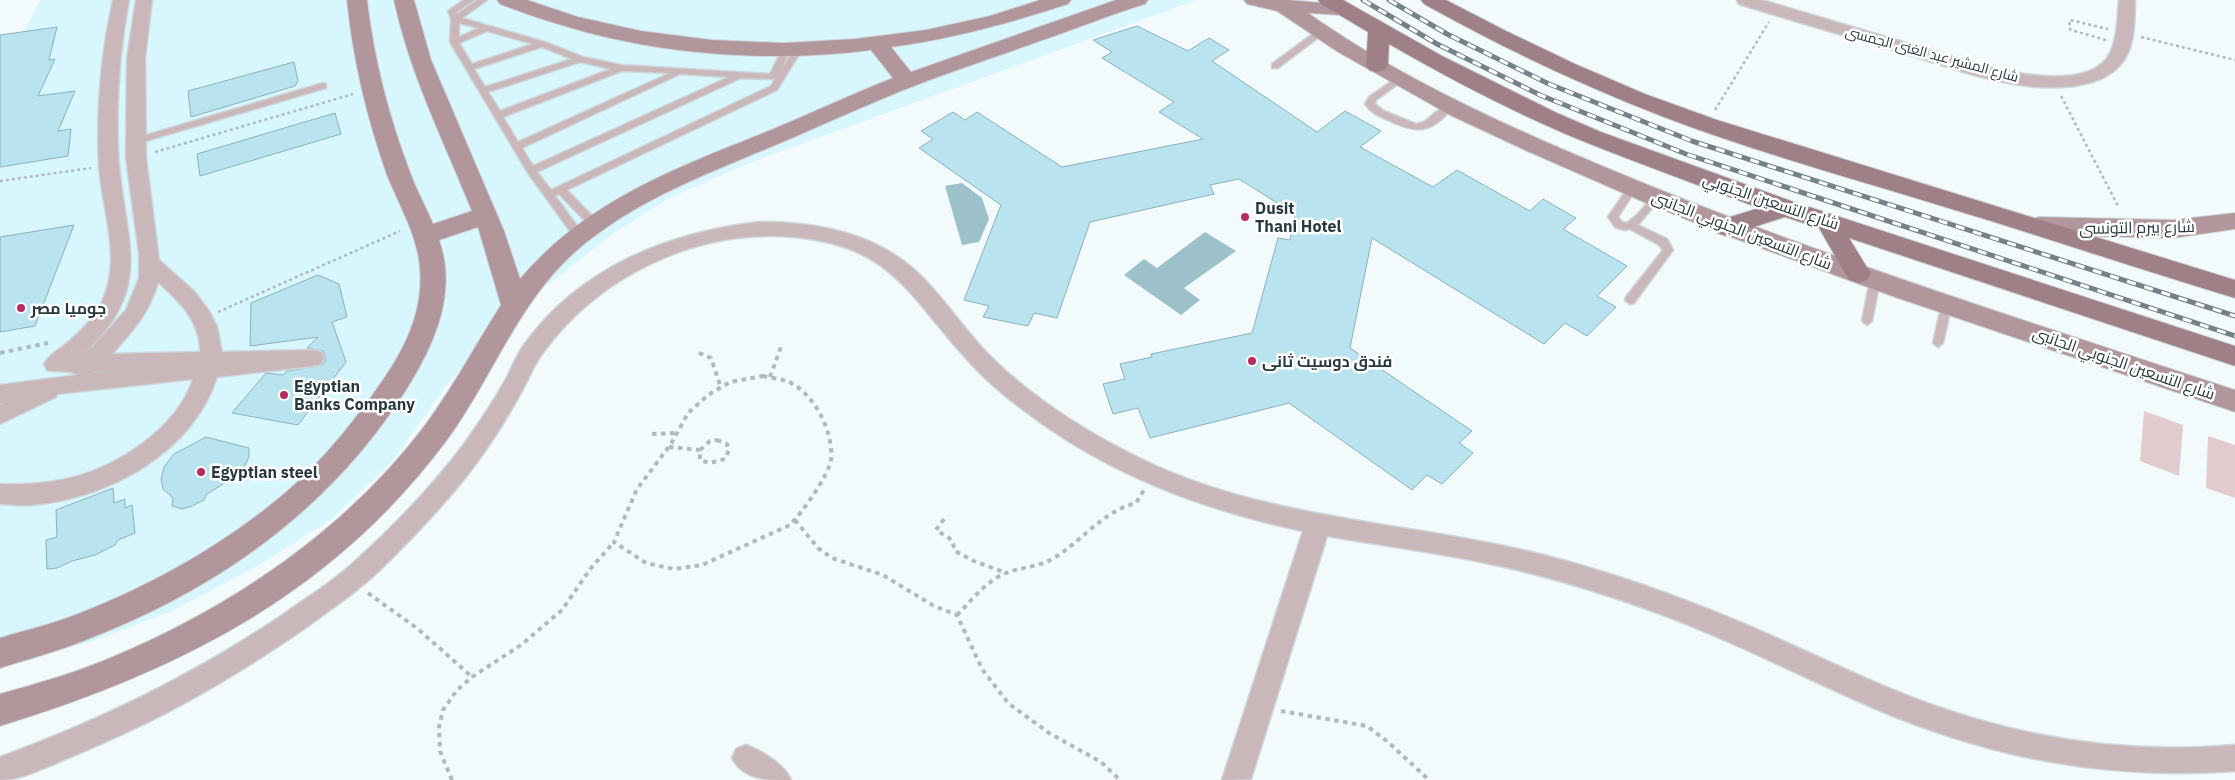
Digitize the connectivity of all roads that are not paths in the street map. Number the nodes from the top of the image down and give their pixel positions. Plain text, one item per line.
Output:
1 (121, 0) edge
2 (144, 0) edge
3 (357, 0) edge
4 (404, 0) edge
5 (470, 0) edge
6 (483, 0) edge
7 (507, 0) edge
8 (1061, 0) edge
9 (1254, 0) edge
10 (1431, 0) edge
11 (1745, 0) edge
12 (2127, 0) edge
13 (1133, 1) edge
14 (1280, 3) edge
15 (1334, 4) edge
16 (454, 15) junction
17 (487, 28) junction
18 (1379, 30) junction
19 (1321, 31) junction
20 (454, 42) junction
21 (542, 44) junction
22 (877, 44) junction
23 (793, 48) junction
24 (580, 58) junction
25 (1377, 65) junction
26 (1275, 66) dead end
27 (468, 68) junction
28 (621, 68) junction
29 (678, 72) junction
30 (742, 74) junction
31 (777, 77) junction
32 (1399, 79) junction
33 (907, 81) junction
34 (323, 86) dead end
35 (482, 91) junction
36 (1449, 106) junction
37 (498, 116) junction
38 (516, 147) junction
39 (136, 149) junction
40 (109, 166) junction
41 (531, 171) junction
42 (1632, 188) junction
43 (561, 190) junction
44 (549, 195) junction
45 (1656, 198) junction
46 (1785, 208) junction
47 (485, 216) junction
48 (1827, 220) junction
49 (2235, 221) edge
50 (1632, 226) junction
51 (1726, 226) junction
52 (2039, 226) junction
53 (422, 229) junction
54 (587, 230) junction
55 (150, 263) junction
56 (1867, 276) junction
57 (2235, 290) edge
58 (1630, 300) dead end
59 (513, 304) junction
60 (1947, 304) junction
61 (1867, 321) dead end
62 (1938, 343) dead end
63 (2235, 356) edge
64 (0, 394) edge
65 (2235, 401) edge
66 (0, 415) edge
67 (0, 494) edge
68 (1318, 524) junction
69 (0, 652) edge
70 (0, 710) edge
71 (746, 758) dead end
72 (2235, 758) edge
73 (0, 771) edge
74 (778, 780) edge
75 (1236, 780) edge

1 - 40 street
2 - 39 street
3 - 53 street
4 - 47 street
5 - 16 lane
6 - 16 lane
7 - 23 street
8 - 22 street
9 - 14 street
10 - 52 main road
11 - 12 street, شارع المشير عبد الغنى الجمسى
13 - 33 street
14 - 15 street
14 - 19 street, شارع التسعين الجنوبي الجانبى
15 - 18 main road, شارع التسعين الجنوبي
16 - 17 lane
16 - 20 lane
17 - 20 lane
17 - 21 lane
18 - 25 main road
18 - 46 main road, شارع التسعين الجنوبي
19 - 25 street, شارع التسعين الجنوبي الجانبى
19 - 26 lane
20 - 27 lane
21 - 24 lane
21 - 27 lane
22 - 23 street
22 - 33 street
23 - 31 lane
24 - 28 lane
24 - 35 lane
25 - 32 street, شارع التسعين الجنوبي الجانبى
27 - 35 lane
28 - 29 lane
28 - 37 lane
29 - 30 lane
29 - 38 lane
30 - 31 lane
30 - 41 lane
31 - 43 lane
32 - 36 street, شارع التسعين الجنوبي الجانبى
32 - 36 lane
33 - 54 street
34 - 39 lane
35 - 37 lane
36 - 42 street, شارع التسعين الجنوبي الجانبى
37 - 38 lane
38 - 41 lane
39 - 40 street
39 - 55 street
40 - 64 street
41 - 44 lane
42 - 45 street, شارع التسعين الجنوبي الجانبى
42 - 50 lane
43 - 44 lane
43 - 54 lane
44 - 54 lane
45 - 50 lane
45 - 51 street, شارع التسعين الجنوبي الجانبى
46 - 48 main road, شارع التسعين الجنوبي
46 - 51 main road
47 - 53 street
47 - 59 street
48 - 56 main road
48 - 63 main road, شارع التسعين الجنوبي
49 - 52 street, شارع بيرم التونسى
50 - 58 lane
51 - 56 street, شارع التسعين الجنوبي الجانبى
52 - 57 main road
53 - 69 street
54 - 59 street
55 - 66 street
55 - 67 street
56 - 60 street, شارع التسعين الجنوبي الجانبى
56 - 61 lane
59 - 70 street
60 - 62 lane
60 - 65 street, شارع التسعين الجنوبي الجانبى
68 - 72 street
68 - 73 street
68 - 75 street
71 - 74 street

